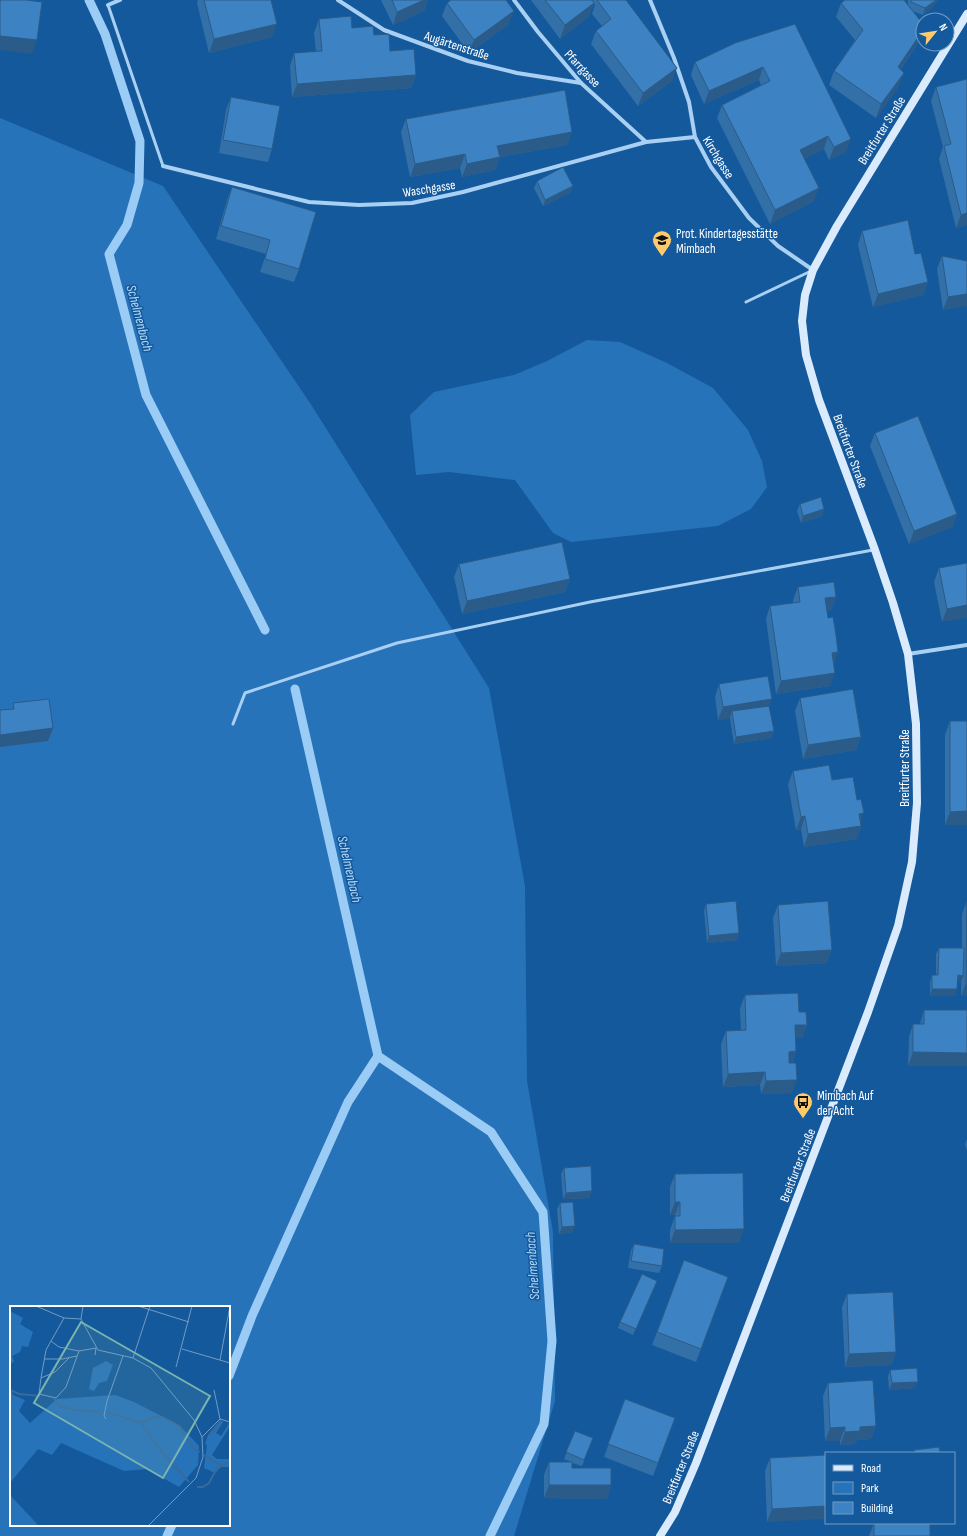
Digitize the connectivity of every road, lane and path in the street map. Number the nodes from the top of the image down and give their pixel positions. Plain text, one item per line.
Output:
1 (120, 0) edge
2 (338, 0) edge
3 (514, 0) edge
4 (650, 0) edge
5 (108, 5) joint
6 (967, 14) edge
7 (581, 83) junction
8 (695, 137) junction
9 (646, 142) junction
10 (163, 166) joint
11 (813, 270) junction
12 (746, 302) dead end
13 (875, 550) junction
14 (967, 645) edge
15 (908, 654) junction
16 (233, 724) dead end
17 (660, 1536) edge

1 - 5 street
2 - 7 street, Augärtenstraße
3 - 7 street, Pfarrgasse
4 - 8 street, Kirchgasse
5 - 10 lane
6 - 11 main road, Breitfurter Straße
7 - 9 street, Pfarrgasse
8 - 9 street, Waschgasse
8 - 11 street, Kirchgasse
9 - 10 street, Waschgasse
11 - 12 lane
11 - 13 main road, Breitfurter Straße
13 - 15 main road, Breitfurter Straße
13 - 16 lane
14 - 15 street
15 - 17 main road, Breitfurter Straße

